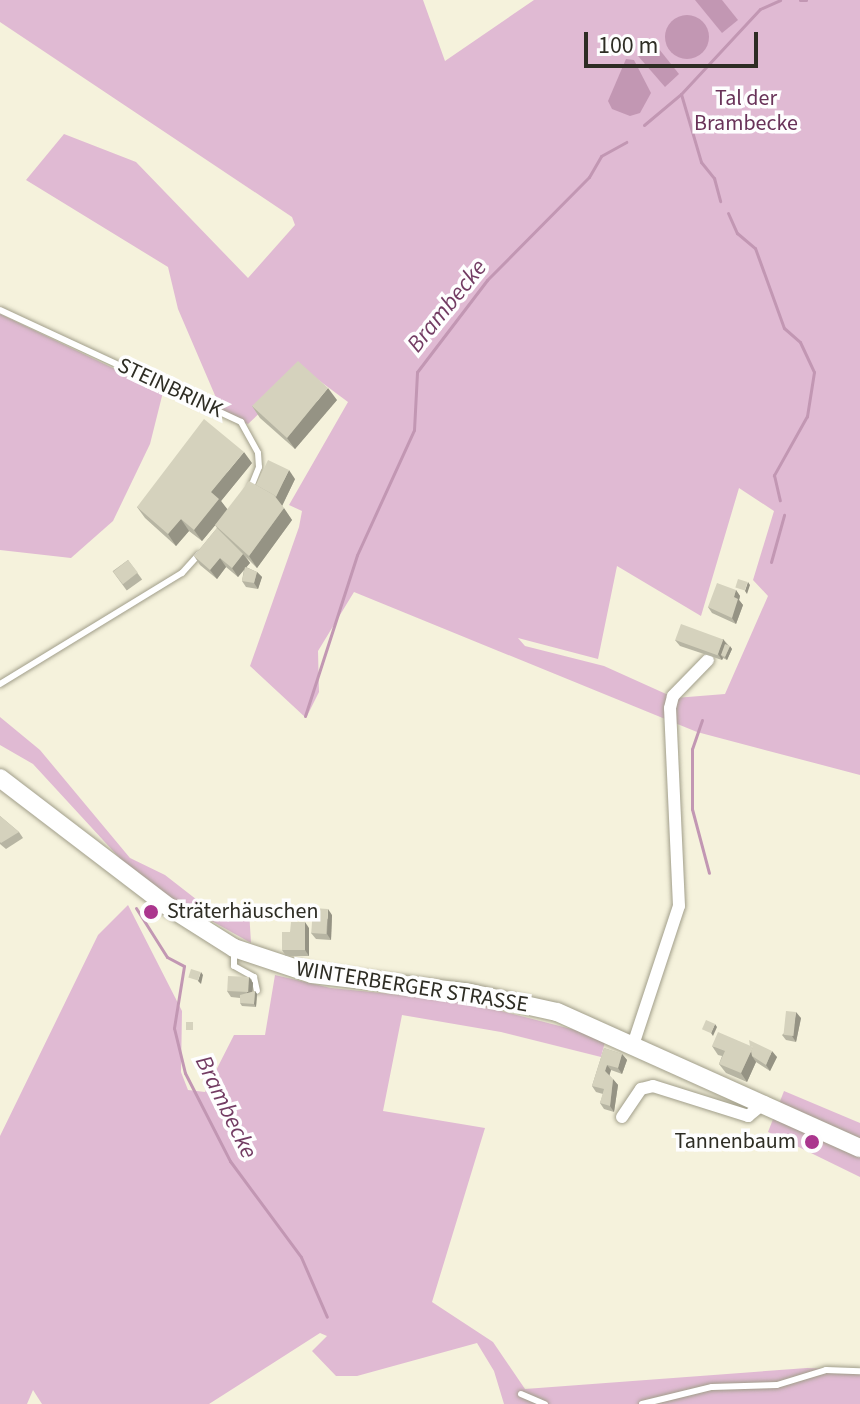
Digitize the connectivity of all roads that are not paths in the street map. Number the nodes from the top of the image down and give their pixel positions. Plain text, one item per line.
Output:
1 (0, 310) edge
2 (244, 498) edge
3 (202, 551) edge
4 (708, 660) edge
5 (0, 684) edge
6 (0, 778) edge
7 (234, 948) junction
8 (257, 991) edge
9 (634, 1042) junction
10 (765, 1102) junction
11 (622, 1117) dead end
12 (860, 1148) edge
13 (860, 1371) edge
14 (523, 1404) edge
15 (545, 1404) edge
16 (642, 1404) edge

1 - 2 lane, STEINBRINK
3 - 5 lane
4 - 9 street
6 - 7 main road, WINTERBERGER STRASSE
7 - 8 lane, WINTERBERGER STRASSE
7 - 9 main road, WINTERBERGER STRASSE
9 - 10 main road, WINTERBERGER STRASSE
10 - 11 street
10 - 12 main road, WINTERBERGER STRASSE
13 - 16 lane
14 - 15 lane

